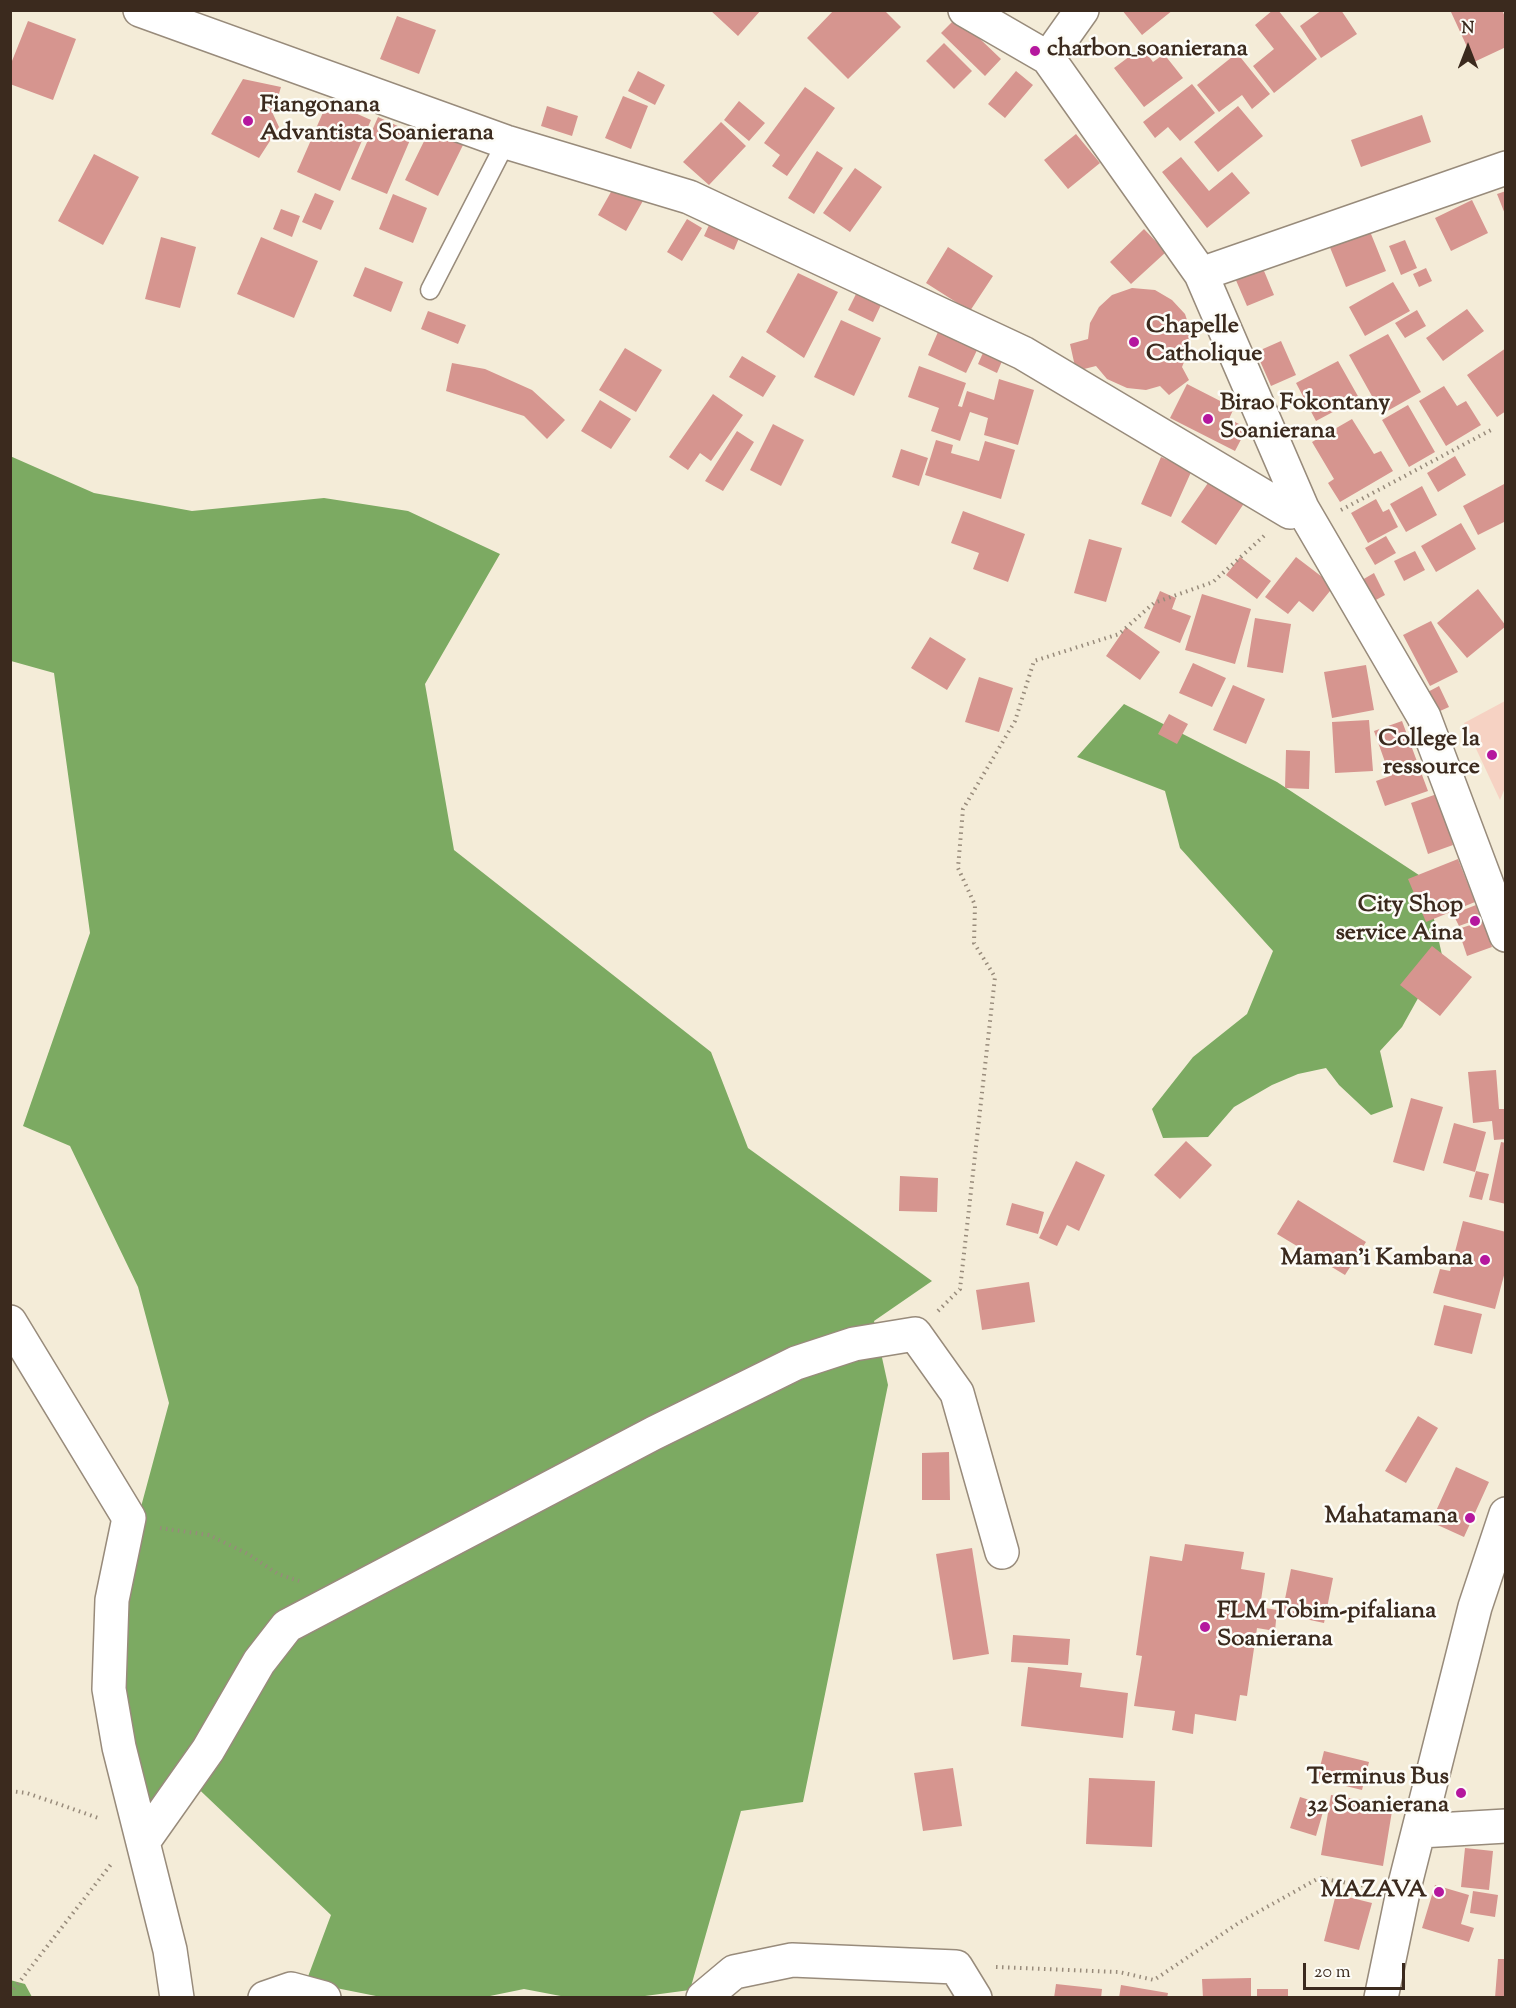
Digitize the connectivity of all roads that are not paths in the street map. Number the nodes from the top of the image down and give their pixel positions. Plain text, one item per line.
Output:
1 (140, 10) edge
2 (965, 10) edge
3 (1082, 10) edge
4 (1048, 58) junction
5 (506, 142) junction
6 (1506, 168) edge
7 (1201, 274) junction
8 (430, 290) dead end
9 (1301, 515) junction
10 (1506, 935) edge
11 (10, 1322) edge
12 (1506, 1514) edge
13 (1002, 1552) dead end
14 (1506, 1826) edge
15 (1420, 1831) junction
16 (143, 1842) junction
17 (177, 1998) edge
18 (265, 1998) edge
19 (324, 1998) edge
20 (703, 1998) edge
21 (975, 1998) edge
22 (1381, 1998) edge

1 - 5 street
2 - 4 street
3 - 4 street
4 - 7 street
5 - 8 lane
5 - 9 street
6 - 7 street
7 - 9 street
9 - 10 street
11 - 16 street
12 - 15 street
13 - 16 street
14 - 15 street
15 - 22 street
16 - 17 street
18 - 19 street
20 - 21 street

